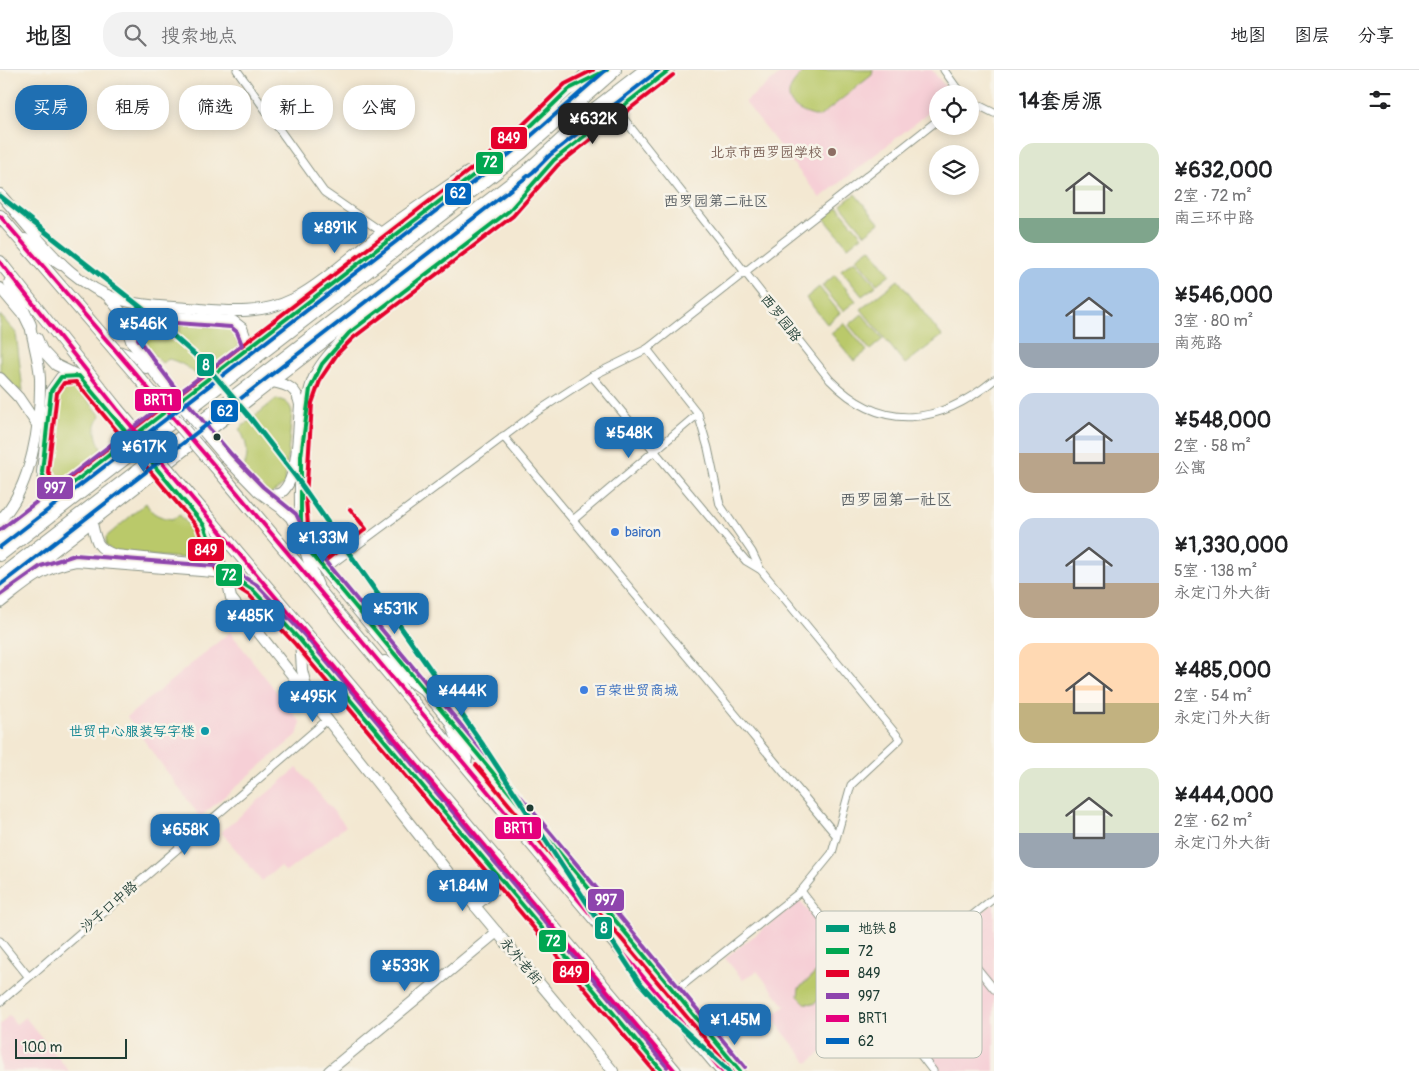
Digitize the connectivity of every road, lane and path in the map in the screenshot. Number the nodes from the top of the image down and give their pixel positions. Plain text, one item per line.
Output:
1 (237, 70) edge
2 (589, 70) edge
3 (607, 70) edge
4 (615, 70) edge
5 (645, 70) edge
6 (670, 70) edge
7 (944, 70) edge
8 (955, 85) edge
9 (569, 89) junction
10 (979, 106) edge
11 (617, 110) junction
12 (994, 113) edge
13 (535, 122) junction
14 (929, 127) edge
15 (505, 151) junction
16 (554, 160) joint
17 (496, 171) junction
18 (532, 174) junction
19 (0, 194) edge
20 (0, 216) edge
21 (13, 232) junction
22 (382, 232) junction
23 (0, 263) edge
24 (61, 264) junction
25 (745, 273) junction
26 (0, 288) edge
27 (107, 295) junction
28 (30, 325) junction
29 (131, 340) junction
30 (249, 347) junction
31 (114, 350) junction
32 (647, 350) junction
33 (80, 376) junction
34 (156, 376) junction
35 (592, 376) junction
36 (0, 378) edge
37 (994, 380) edge
38 (272, 382) junction
39 (698, 414) junction
40 (38, 426) junction
41 (503, 436) junction
42 (656, 450) junction
43 (63, 491) junction
44 (259, 492) junction
45 (0, 520) edge
46 (574, 520) junction
47 (92, 523) junction
48 (204, 525) junction
49 (0, 538) edge
50 (303, 542) junction
51 (0, 555) edge
52 (324, 570) junction
53 (761, 570) junction
54 (226, 573) junction
55 (0, 576) edge
56 (0, 593) edge
57 (321, 593) junction
58 (0, 603) edge
59 (300, 640) junction
60 (370, 652) junction
61 (424, 689) junction
62 (308, 697) junction
63 (327, 720) junction
64 (452, 724) junction
65 (471, 771) junction
66 (836, 834) junction
67 (504, 882) junction
68 (801, 891) junction
69 (994, 898) edge
70 (475, 906) junction
71 (816, 911) edge
72 (978, 911) edge
73 (497, 932) junction
74 (0, 941) edge
75 (982, 974) edge
76 (28, 976) junction
77 (994, 989) edge
78 (674, 992) junction
79 (0, 1002) edge
80 (712, 1037) junction
81 (923, 1058) edge
82 (329, 1071) edge
83 (613, 1071) edge
84 (662, 1071) edge
85 (675, 1071) edge
86 (722, 1071) edge
87 (730, 1071) edge
88 (740, 1071) edge
89 (933, 1071) edge

1 - 22 street
2 - 9 street
3 - 9 highway
4 - 17 highway
5 - 18 highway
6 - 11 street
7 - 8 street
9 - 13 street
10 - 12 street
11 - 16 street
11 - 25 street, 西罗园路
13 - 15 street
13 - 22 street
14 - 25 street
15 - 17 highway
15 - 30 street
16 - 18 highway
17 - 51 highway
18 - 38 street
18 - 50 street
18 - 55 highway
19 - 24 street
20 - 21 highway
21 - 24 highway
21 - 31 highway
22 - 27 street
23 - 28 highway
23 - 85 highway, bridge
24 - 27 street
25 - 32 street
25 - 37 street, 西罗园路
26 - 28 street
27 - 29 street
28 - 33 street
28 - 40 street
29 - 30 street
29 - 34 street
30 - 43 street
31 - 34 street
31 - 57 highway, bridge
32 - 35 street
32 - 39 street
33 - 43 street
33 - 48 street, bridge
34 - 44 street, bridge
35 - 41 street
35 - 42 street
36 - 40 street
38 - 44 street
38 - 47 street
39 - 42 street
39 - 53 street
40 - 45 street
41 - 46 street
41 - 52 street
42 - 46 street
42 - 53 street
43 - 49 street
44 - 50 street
46 - 66 street
47 - 48 street
47 - 56 street
48 - 54 street
50 - 52 street
50 - 57 street
52 - 61 street
53 - 66 street
54 - 58 street
54 - 59 street
54 - 62 street, 永外老街
57 - 60 highway
59 - 62 street
59 - 67 street
60 - 61 highway
60 - 65 highway
61 - 64 street
62 - 63 street, 永外老街
63 - 70 street, 永外老街
63 - 76 street, 沙子口中路
64 - 65 highway
64 - 78 street
65 - 86 highway
66 - 68 street
67 - 70 street
67 - 84 street
68 - 71 street
68 - 78 street
69 - 72 street
70 - 73 street, 永外老街
73 - 82 street
73 - 83 street, 永外老街
74 - 76 street
75 - 77 street
76 - 79 street, 沙子口中路
78 - 80 street
80 - 87 highway
80 - 88 street
81 - 89 street

